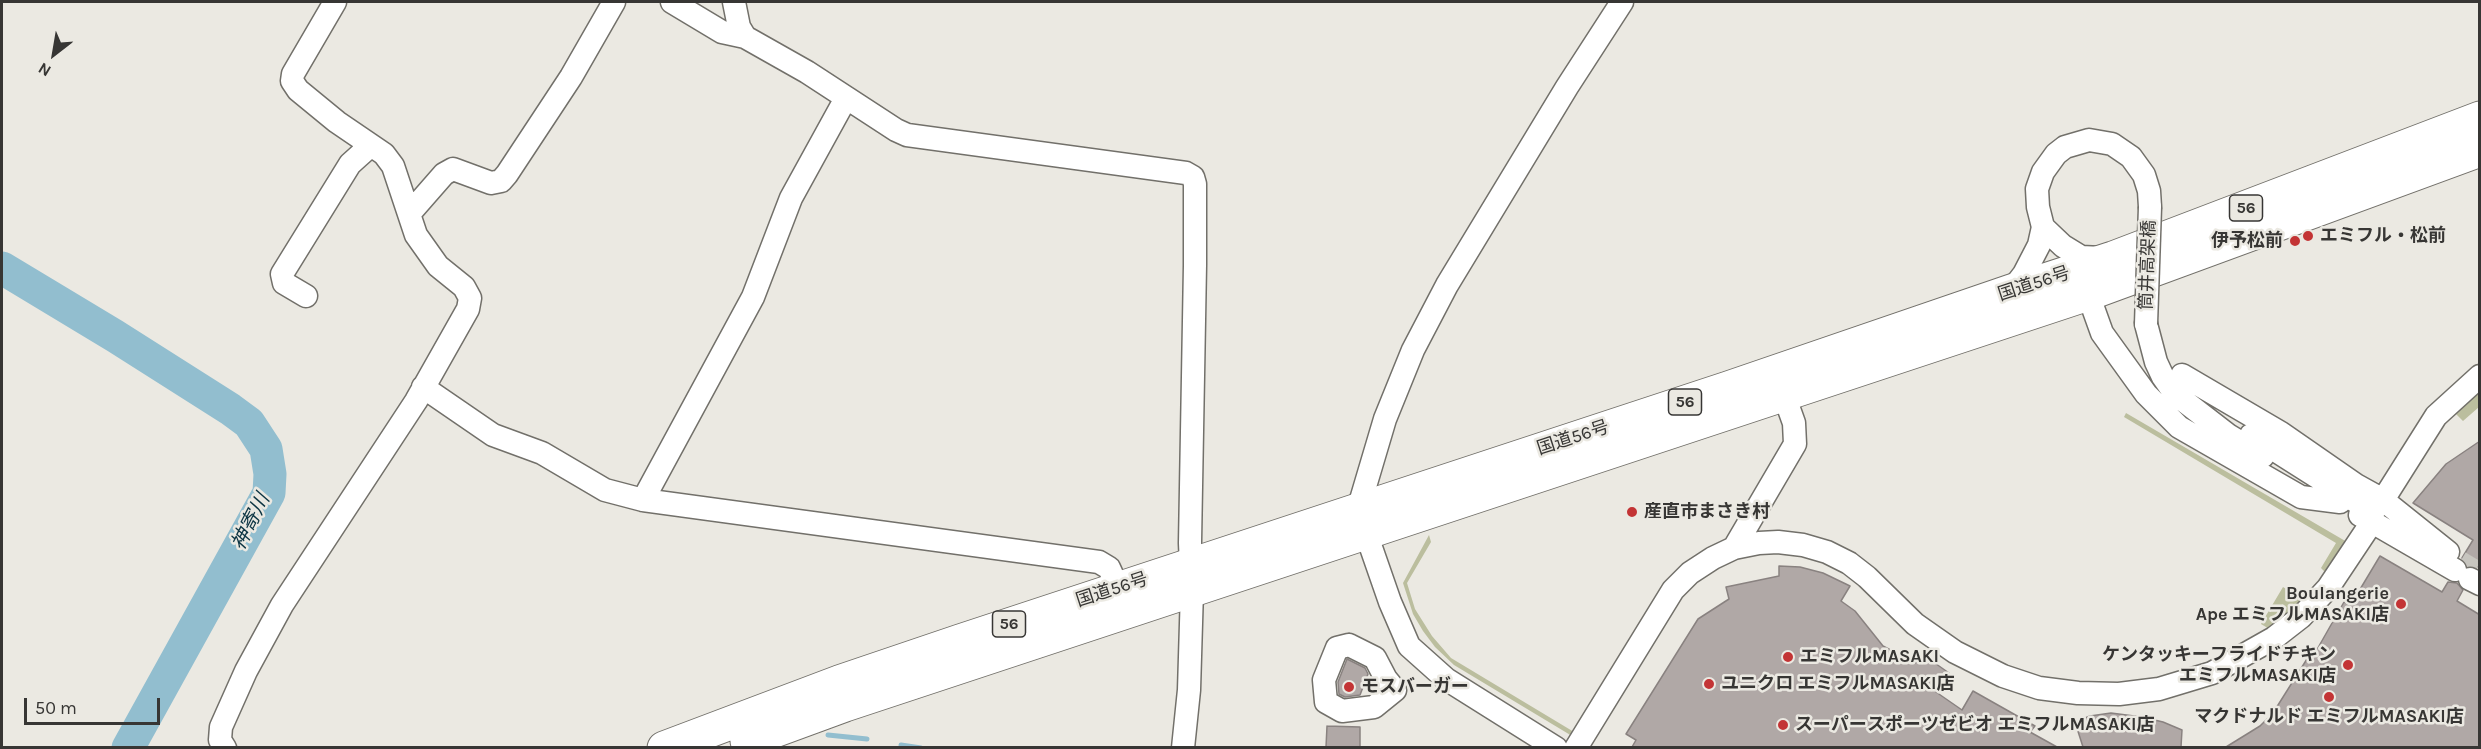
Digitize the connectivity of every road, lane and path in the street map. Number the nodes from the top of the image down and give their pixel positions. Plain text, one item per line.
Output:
1 (335, 2) edge
2 (614, 2) edge
3 (672, 2) edge
4 (734, 2) edge
5 (1622, 2) edge
6 (745, 38) junction
7 (846, 98) junction
8 (2480, 118) edge
9 (370, 146) junction
10 (2480, 150) edge
11 (409, 214) junction
12 (2043, 227) junction
13 (2113, 258) junction
14 (2011, 291) junction
15 (2088, 294) junction
16 (306, 296) dead end
17 (2182, 375) dead end
18 (2480, 376) edge
19 (423, 387) junction
20 (1784, 395) junction
21 (2211, 420) junction
22 (2252, 435) junction
23 (2356, 485) junction
24 (643, 500) junction
25 (2383, 500) junction
26 (2340, 502) junction
27 (1361, 521) junction
28 (2372, 522) junction
29 (1734, 548) junction
30 (2470, 573) edge
31 (1192, 576) junction
32 (1123, 599) junction
33 (225, 747) edge
34 (664, 747) edge
35 (731, 747) edge
36 (1183, 747) edge
37 (1556, 747) edge
38 (1576, 747) edge

1 - 9 street
2 - 11 street
3 - 6 street
4 - 6 street
5 - 27 street
6 - 7 street
7 - 24 street
7 - 31 street
8 - 13 highway, 国道56号 / 56
9 - 11 street
9 - 16 street
10 - 15 highway, 国道56号 / 56
11 - 19 street
12 - 13 street
12 - 14 street
12 - 21 street, 筒井高架橋, bridge
13 - 14 highway, 国道56号 / 56
14 - 27 highway, 国道56号 / 56
15 - 20 highway, 国道56号 / 56
15 - 26 street
17 - 23 street
18 - 25 street
19 - 24 street
19 - 33 street
20 - 27 highway, 国道56号 / 56
20 - 29 street
21 - 22 street
21 - 26 street
22 - 23 street
22 - 28 street
23 - 25 street
24 - 32 street
25 - 30 street
26 - 28 street
27 - 31 highway, 国道56号 / 56
27 - 37 street
28 - 29 street
28 - 30 street
29 - 38 street
31 - 32 highway, 国道56号 / 56
31 - 36 street
32 - 34 highway, 国道56号 / 56
32 - 35 highway, 国道56号 / 56

